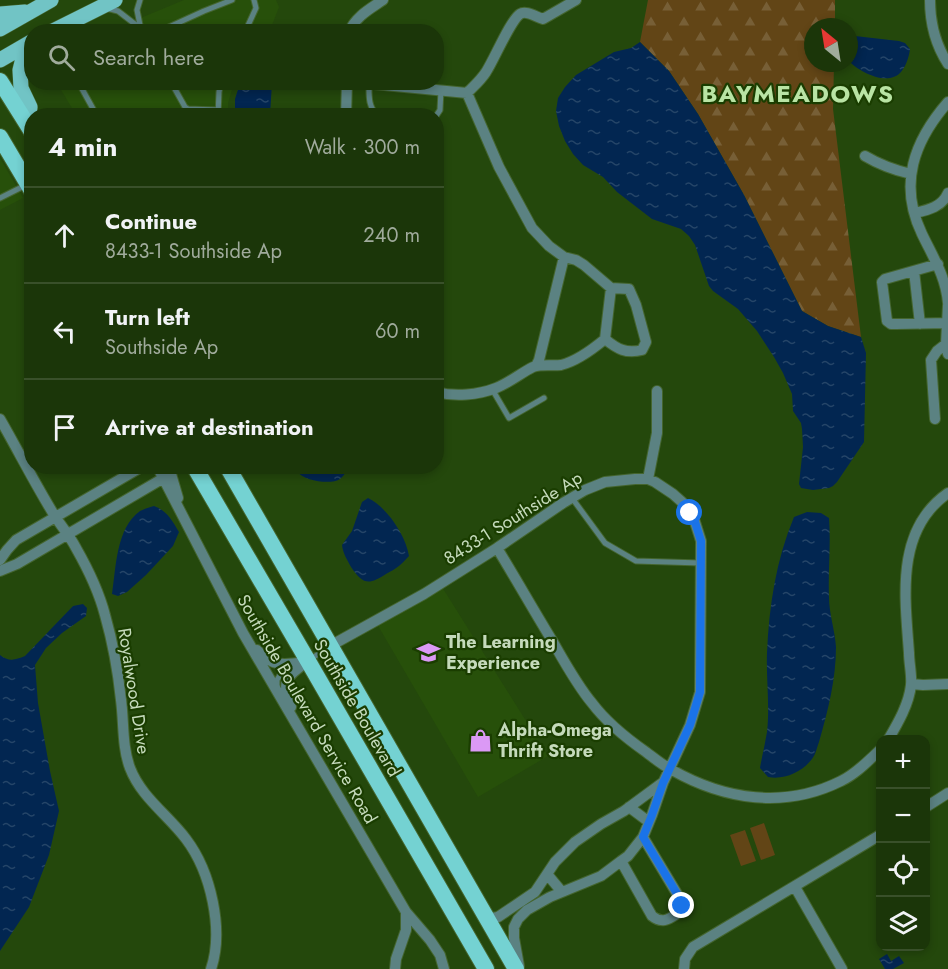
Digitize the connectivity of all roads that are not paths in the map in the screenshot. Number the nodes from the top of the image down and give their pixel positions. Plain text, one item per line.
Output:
1 (51, 0) edge
2 (115, 0) edge
3 (140, 0) edge
4 (232, 0) edge
5 (254, 0) edge
6 (383, 0) edge
7 (576, 0) edge
8 (930, 0) edge
9 (98, 8) junction
10 (28, 12) junction
11 (0, 14) edge
12 (67, 24) edge
13 (134, 24) edge
14 (140, 24) edge
15 (174, 24) edge
16 (249, 24) edge
17 (353, 24) edge
18 (0, 29) edge
19 (24, 46) edge
20 (24, 57) edge
21 (0, 60) edge
22 (948, 64) edge
23 (0, 81) edge
24 (83, 90) edge
25 (175, 90) edge
26 (219, 90) edge
27 (347, 90) edge
28 (369, 90) edge
29 (441, 90) joint
30 (467, 93) junction
31 (945, 106) edge
32 (30, 108) edge
33 (93, 108) edge
34 (186, 108) edge
35 (218, 108) edge
36 (346, 108) edge
37 (372, 108) edge
38 (440, 108) edge
39 (24, 119) edge
40 (948, 119) edge
41 (0, 137) edge
42 (865, 156) dead end
43 (912, 174) junction
44 (24, 177) edge
45 (24, 189) edge
46 (948, 194) edge
47 (0, 198) edge
48 (915, 213) junction
49 (564, 257) junction
50 (938, 264) junction
51 (914, 271) junction
52 (611, 288) junction
53 (948, 304) edge
54 (948, 323) edge
55 (920, 324) junction
56 (605, 339) junction
57 (947, 349) edge
58 (536, 366) junction
59 (492, 389) junction
60 (657, 391) dead end
61 (444, 394) edge
62 (544, 398) dead end
63 (0, 419) edge
64 (934, 419) dead end
65 (24, 461) edge
66 (31, 474) edge
67 (130, 474) edge
68 (160, 474) edge
69 (171, 474) edge
70 (199, 474) edge
71 (232, 474) edge
72 (162, 479) junction
73 (648, 479) junction
74 (948, 493) edge
75 (572, 498) junction
76 (56, 518) junction
77 (185, 521) junction
78 (67, 534) junction
79 (497, 548) junction
80 (0, 560) edge
81 (700, 563) junction
82 (0, 571) edge
83 (243, 633) junction
84 (330, 646) junction
85 (308, 661) junction
86 (287, 664) junction
87 (911, 684) junction
88 (948, 684) edge
89 (276, 691) junction
90 (299, 730) junction
91 (891, 735) edge
92 (876, 754) edge
93 (670, 770) junction
94 (663, 783) junction
95 (948, 793) edge
96 (930, 804) edge
97 (629, 807) junction
98 (650, 822) junction
99 (876, 836) edge
100 (643, 837) junction
101 (621, 861) junction
102 (547, 874) junction
103 (795, 887) junction
104 (562, 892) junction
105 (406, 912) junction
106 (484, 915) junction
107 (211, 969) edge
108 (395, 969) edge
109 (444, 969) edge
110 (486, 969) edge
111 (518, 969) edge
112 (684, 969) edge
113 (842, 969) edge

1 - 10 main road
2 - 9 main road
3 - 14 lane
4 - 15 lane
5 - 16 lane
6 - 17 street
7 - 30 street
8 - 22 street
9 - 12 main road
9 - 13 lane
10 - 11 main road
10 - 18 main road
19 - 21 main road
20 - 32 main road
23 - 39 highway
24 - 33 lane
25 - 34 lane
26 - 35 lane
27 - 36 street
28 - 37 lane
29 - 30 street
29 - 38 lane
30 - 49 street
31 - 40 street
31 - 43 street
41 - 44 highway
42 - 43 street
43 - 48 street
45 - 47 lane
46 - 48 street
48 - 50 street
49 - 52 street
49 - 58 street
50 - 51 street
50 - 53 street
51 - 55 street
51 - 55 street
52 - 56 street
52 - 56 street
53 - 54 street
54 - 55 street
54 - 57 street
56 - 58 street
57 - 64 street
58 - 59 street
59 - 61 street
59 - 62 lane
60 - 73 street
63 - 65 street, Royalwood Drive
66 - 76 street, Royalwood Drive
67 - 76 street
68 - 72 street, Southside Boulevard Service Road
69 - 77 street, Southside Boulevard Service Road
70 - 85 highway, Southside Boulevard
71 - 84 highway, Southside Boulevard
72 - 77 street, Southside Boulevard Service Road
72 - 78 street
73 - 75 street, 8433-1 Southside Ap
73 - 81 street
74 - 87 street
75 - 79 street, 8433-1 Southside Ap
75 - 81 lane
76 - 78 street, Royalwood Drive
76 - 80 street
77 - 83 street, Southside Boulevard Service Road
78 - 82 street
78 - 107 street, Royalwood Drive
79 - 84 street, 8433-1 Southside Ap
79 - 93 street
81 - 93 street
83 - 86 street
83 - 89 street, Southside Boulevard Service Road
84 - 85 lane
84 - 106 highway, Southside Boulevard
85 - 86 street
85 - 90 street
85 - 110 highway, Southside Boulevard
86 - 89 lane
87 - 88 street
87 - 91 street
89 - 90 street, Southside Boulevard Service Road
90 - 105 street, Southside Boulevard Service Road
92 - 93 street
93 - 94 street
94 - 97 street
94 - 98 street
95 - 96 street
97 - 98 street
97 - 102 street
98 - 100 street
99 - 103 street
100 - 101 street
100 - 101 street
101 - 104 street
102 - 104 street
102 - 106 street
103 - 112 street
103 - 113 street
104 - 111 street
105 - 108 street
105 - 109 street, Southside Boulevard Service Road
106 - 111 highway, Southside Boulevard

